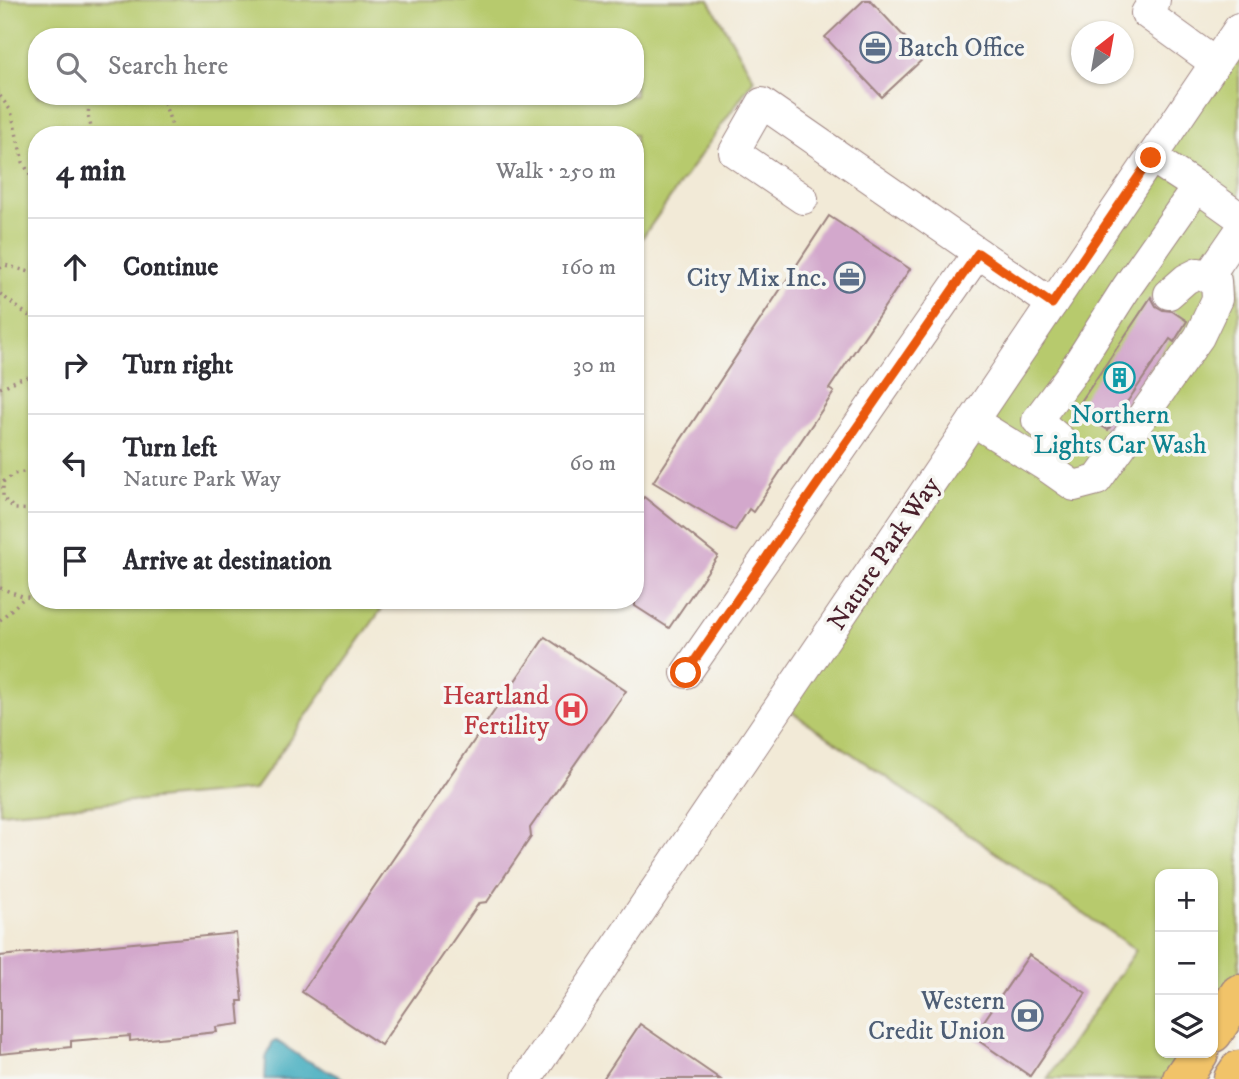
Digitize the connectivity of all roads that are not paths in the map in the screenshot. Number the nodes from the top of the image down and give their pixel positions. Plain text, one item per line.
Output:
1 (1142, 4) edge
2 (1239, 27) edge
3 (1215, 63) junction
4 (1151, 158) junction
5 (1197, 187) junction
6 (803, 199) dead end
7 (1239, 217) edge
8 (1239, 232) edge
9 (978, 253) junction
10 (1208, 277) junction
11 (1169, 294) dead end
12 (1052, 304) junction
13 (973, 421) junction
14 (1047, 467) junction
15 (686, 673) dead end
16 (1239, 994) edge
17 (1218, 1026) edge
18 (1196, 1058) edge
19 (1239, 1070) edge
20 (527, 1079) edge
21 (1182, 1079) edge
22 (1233, 1079) edge

1 - 3 street
2 - 3 street, Nature Park Way
3 - 4 street, Nature Park Way
4 - 5 street
4 - 12 street, Nature Park Way
5 - 7 street
5 - 14 street
6 - 9 street
8 - 10 street
9 - 12 street
9 - 15 street
10 - 11 street
10 - 14 street
12 - 13 street, Nature Park Way
13 - 14 street
13 - 20 street, Nature Park Way
16 - 17 main road
18 - 21 main road
19 - 22 main road

